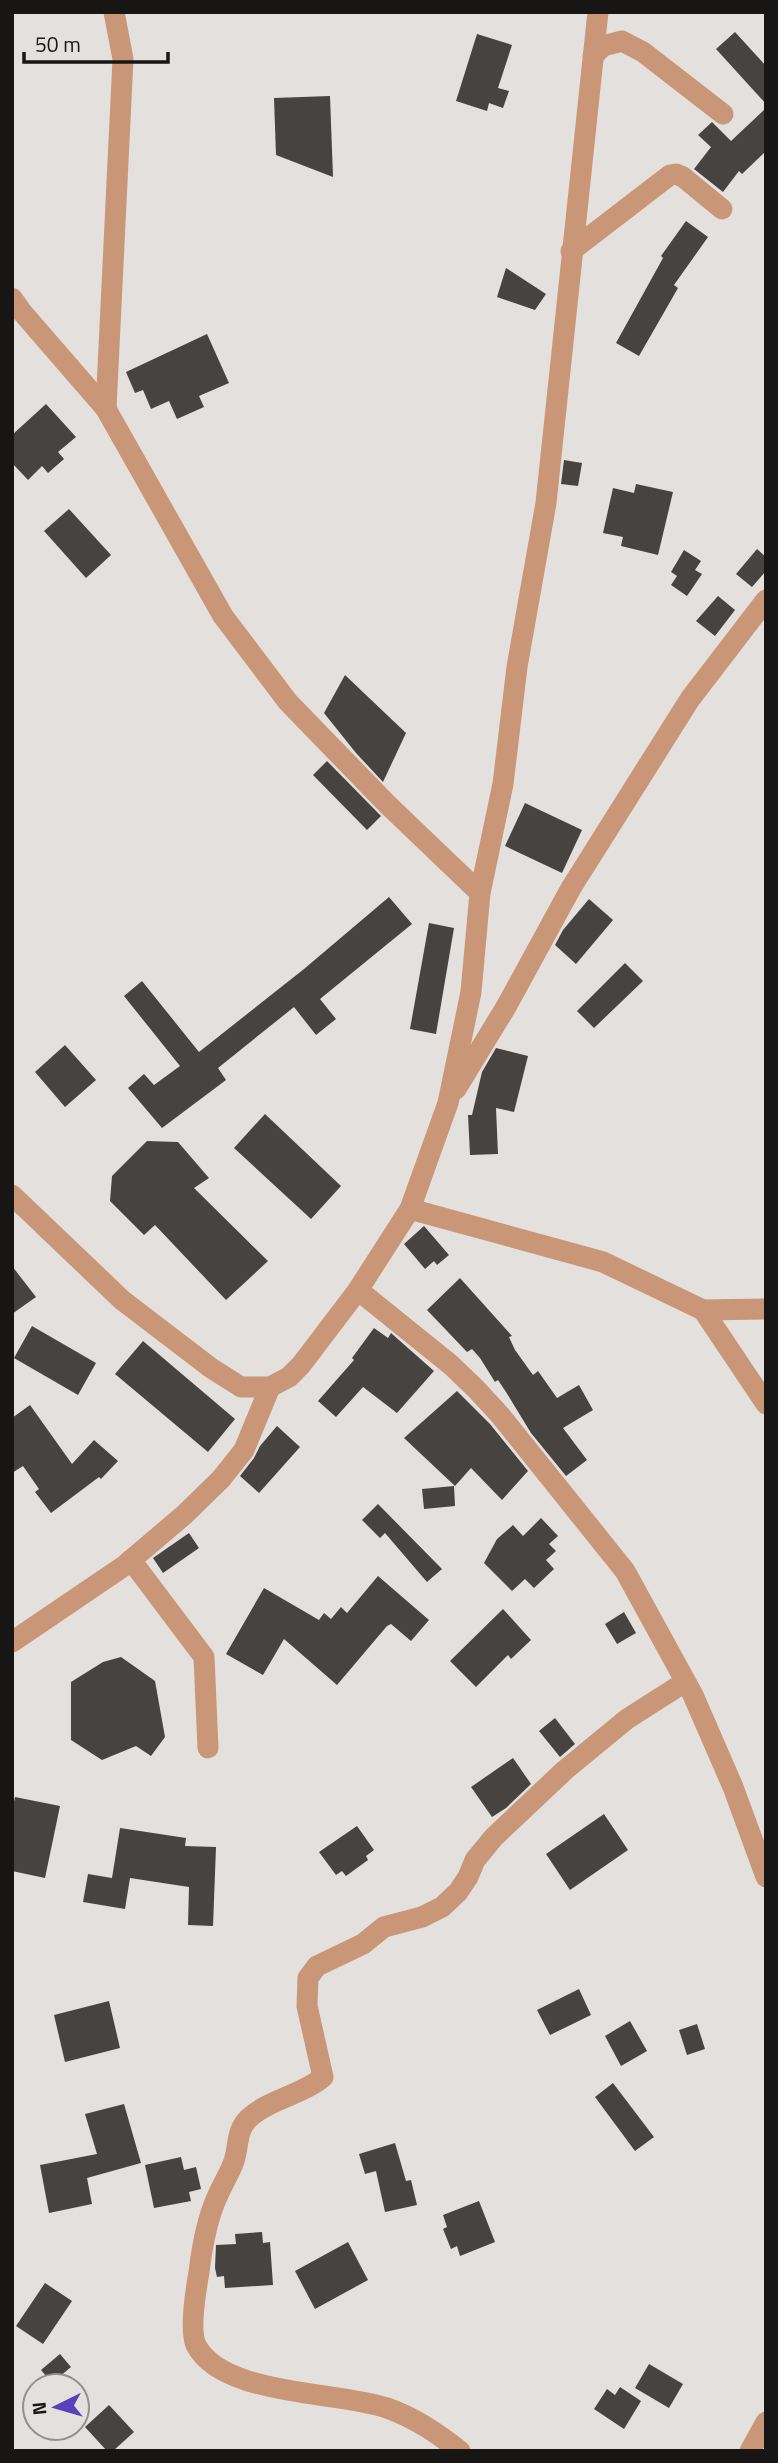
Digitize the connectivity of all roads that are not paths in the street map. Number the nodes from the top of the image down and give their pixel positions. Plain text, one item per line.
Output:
1 (114, 12) edge
2 (608, 12) edge
3 (597, 23) edge
4 (593, 57) junction
5 (723, 114) dead end
6 (722, 209) dead end
7 (571, 251) junction
8 (12, 298) edge
9 (106, 409) junction
10 (766, 600) edge
11 (480, 893) junction
12 (448, 1103) junction
13 (12, 1195) edge
14 (410, 1209) junction
15 (358, 1290) junction
16 (766, 1309) edge
17 (702, 1310) junction
18 (270, 1387) junction
19 (766, 1405) edge
20 (131, 1560) junction
21 (12, 1642) edge
22 (685, 1682) junction
23 (208, 1748) dead end
24 (766, 1877) edge
25 (766, 2422) edge
26 (460, 2451) edge
27 (750, 2451) edge

1 - 9 street
2 - 3 street
3 - 4 street
4 - 5 street
4 - 7 street
6 - 7 street
7 - 11 street
8 - 9 street
9 - 11 street
10 - 12 street
11 - 12 street
12 - 14 street
13 - 18 street
14 - 15 street
14 - 17 street
15 - 18 street
15 - 22 street
16 - 17 street
17 - 19 street
18 - 20 street
20 - 21 street
20 - 23 street
22 - 24 street
22 - 26 street
25 - 27 street

